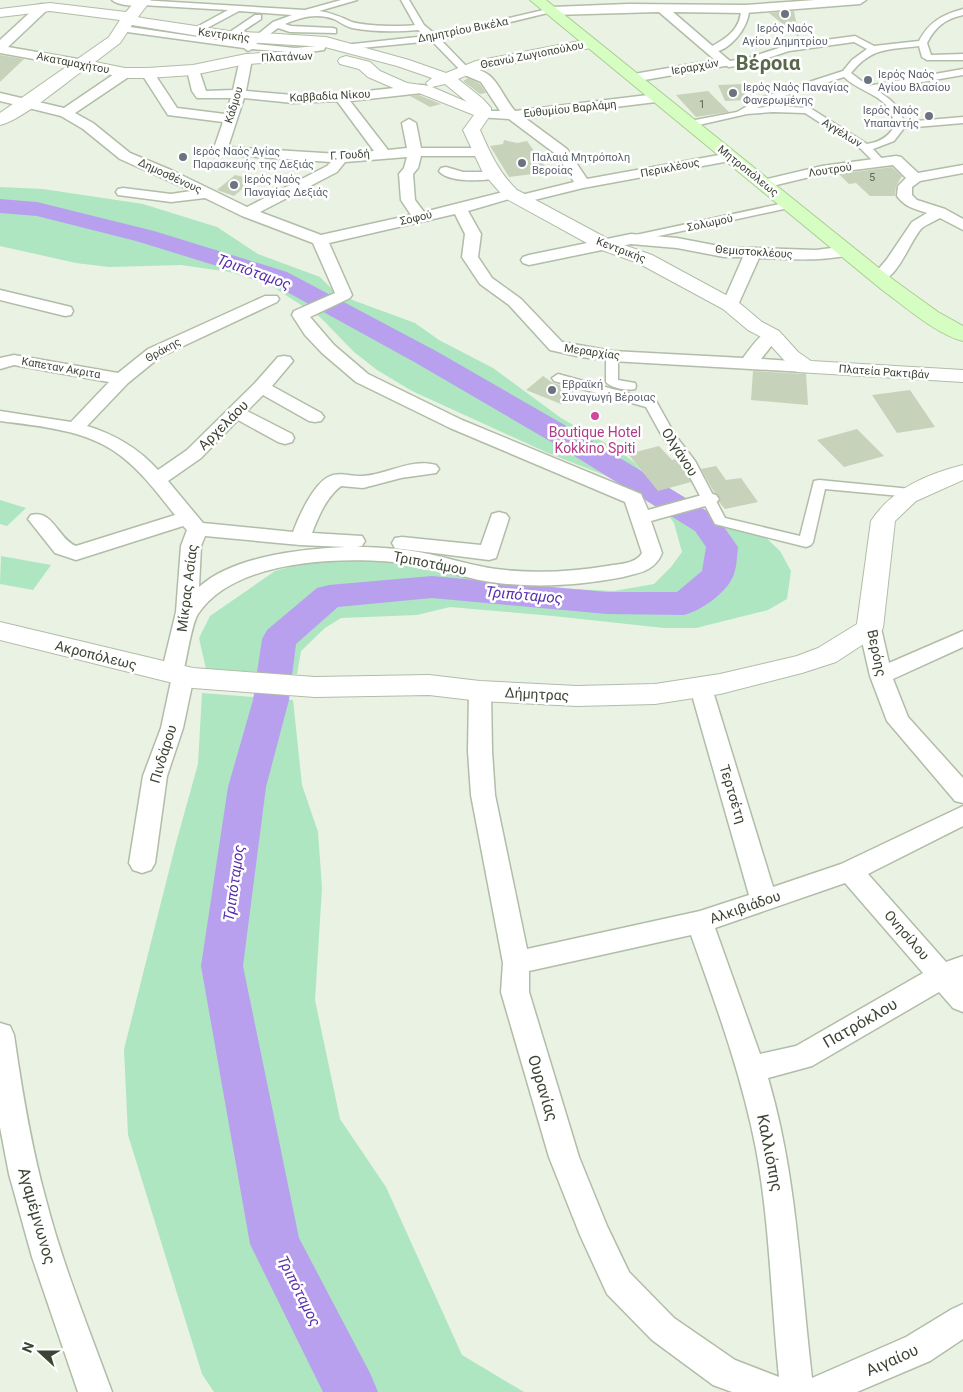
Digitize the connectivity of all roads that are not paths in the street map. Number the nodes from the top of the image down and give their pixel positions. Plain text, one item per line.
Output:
1 (118, 0) edge
2 (352, 0) edge
3 (405, 0) edge
4 (537, 0) edge
5 (860, 0) edge
6 (143, 1) edge
7 (795, 3) edge
8 (44, 4) edge
9 (251, 4) edge
10 (654, 5) edge
11 (745, 9) junction
12 (235, 10) junction
13 (552, 11) junction
14 (963, 12) edge
15 (0, 13) edge
16 (307, 13) junction
17 (258, 17) junction
18 (340, 21) junction
19 (126, 23) junction
20 (278, 25) junction
21 (420, 28) junction
22 (290, 29) junction
23 (202, 36) junction
24 (328, 38) junction
25 (434, 38) junction
26 (922, 43) junction
27 (590, 44) junction
28 (0, 48) edge
29 (250, 48) junction
30 (344, 48) junction
31 (873, 49) junction
32 (712, 50) junction
33 (372, 54) junction
34 (963, 57) edge
35 (725, 62) junction
36 (358, 63) junction
37 (84, 64) junction
38 (193, 70) junction
39 (465, 70) junction
40 (963, 72) edge
41 (125, 73) junction
42 (147, 73) junction
43 (846, 73) junction
44 (446, 78) junction
45 (633, 78) junction
46 (422, 89) junction
47 (866, 89) junction
48 (239, 94) junction
49 (0, 97) edge
50 (340, 97) junction
51 (656, 98) junction
52 (27, 103) junction
53 (66, 113) junction
54 (483, 114) junction
55 (740, 114) junction
56 (512, 115) junction
57 (230, 119) junction
58 (0, 120) edge
59 (963, 120) edge
60 (409, 123) dead end
61 (690, 124) junction
62 (900, 125) junction
63 (864, 147) junction
64 (220, 151) joint
65 (413, 152) junction
66 (480, 152) junction
67 (383, 153) junction
68 (730, 157) junction
69 (339, 158) junction
70 (880, 162) junction
71 (963, 169) edge
72 (446, 171) dead end
73 (492, 175) junction
74 (915, 178) junction
75 (582, 184) junction
76 (764, 184) junction
77 (123, 192) dead end
78 (207, 194) junction
79 (516, 196) junction
80 (789, 205) junction
81 (963, 207) edge
82 (459, 209) junction
83 (940, 212) junction
84 (247, 213) junction
85 (421, 218) junction
86 (963, 225) edge
87 (631, 239) junction
88 (320, 240) junction
89 (603, 244) junction
90 (847, 251) junction
91 (753, 253) junction
92 (529, 260) dead end
93 (879, 278) junction
94 (0, 295) edge
95 (270, 299) dead end
96 (730, 305) junction
97 (65, 310) dead end
98 (772, 335) junction
99 (963, 336) edge
100 (612, 356) junction
101 (284, 361) dead end
102 (749, 362) junction
103 (0, 364) edge
104 (805, 367) junction
105 (963, 376) edge
106 (558, 378) dead end
107 (122, 380) junction
108 (261, 387) junction
109 (651, 404) junction
110 (236, 412) junction
111 (0, 416) edge
112 (315, 417) dead end
113 (74, 429) junction
114 (285, 438) dead end
115 (429, 469) dead end
116 (963, 472) edge
117 (156, 481) junction
118 (912, 493) junction
119 (709, 500) junction
120 (500, 518) dead end
121 (640, 518) junction
122 (38, 520) dead end
123 (192, 523) junction
124 (300, 539) junction
125 (187, 612) junction
126 (870, 628) junction
127 (0, 631) edge
128 (963, 638) edge
129 (183, 676) junction
130 (880, 676) junction
131 (701, 688) junction
132 (480, 691) junction
133 (963, 794) edge
134 (963, 815) edge
135 (142, 862) dead end
136 (850, 871) junction
137 (764, 901) junction
138 (700, 922) junction
139 (516, 963) junction
140 (952, 971) edge
141 (963, 1000) edge
142 (0, 1035) edge
143 (752, 1069) junction
144 (963, 1320) edge
145 (95, 1392) edge
146 (776, 1392) edge
147 (797, 1392) edge
148 (818, 1392) edge

1 - 6 street
2 - 16 street
3 - 21 street
4 - 13 main road, Μητροπόλεως
5 - 7 street
6 - 12 street
6 - 19 street
7 - 11 street
8 - 15 street, Κεντρικής
8 - 19 street, Κεντρικής
8 - 28 street
9 - 12 street
9 - 16 street
10 - 11 street
10 - 13 street
10 - 32 street
11 - 32 street
12 - 17 street
12 - 23 street
13 - 25 street, Δημητρίου Βικέλα
13 - 27 main road, Μητροπόλεως
14 - 26 street
16 - 18 street
16 - 20 street
17 - 20 street
17 - 23 street
18 - 21 street
18 - 22 street
18 - 24 street
19 - 23 street, Κεντρικής
19 - 37 street
20 - 22 street
20 - 29 street
21 - 25 street
22 - 24 street
23 - 29 street, Κεντρικής
24 - 29 street, Κεντρικής
24 - 30 street, Κεντρικής
25 - 30 street, Δημητρίου Βικέλα
25 - 39 street
26 - 31 street
26 - 34 street
27 - 39 street, Θεανώ Ζωγιοπούλου
27 - 45 main road, Μητροπόλεως
28 - 37 street, Ακαταμαχήτου
29 - 36 street, Πλατάνων
29 - 38 street, Πλατάνων
29 - 48 street, Κάδμου
30 - 33 street, Κεντρικής
31 - 35 street, Ιεραρχών
31 - 43 street
32 - 35 street
33 - 36 street
33 - 44 street, Κεντρικής
35 - 45 street, Ιεραρχών
36 - 46 street, Πλατάνων
37 - 41 street, Ακαταμαχήτου
37 - 52 street
38 - 42 street, Πλατάνων
38 - 48 street, Καββαδία Νίκου
39 - 44 street, Θεανώ Ζωγιοπούλου
39 - 56 street
40 - 47 street
41 - 42 street, Ακαταμαχήτου
41 - 53 street
42 - 57 street
43 - 47 street
43 - 55 street
44 - 46 street, Θεανώ Ζωγιοπούλου
44 - 54 street, Κεντρικής
45 - 51 main road, Μητροπόλεως
46 - 50 street, Καββαδία Νίκου
46 - 54 street, Πλατάνων
47 - 62 street
48 - 50 street, Καββαδία Νίκου
48 - 57 street, Κάδμου
49 - 52 street, Δημοσθένους
50 - 67 street
51 - 56 street, Ευθυμίου Βαρλάμη
51 - 61 main road, Μητροπόλεως
52 - 53 street, Δημοσθένους
52 - 58 street
53 - 78 street, Δημοσθένους
54 - 56 street, Ευθυμίου Βαρλάμη
54 - 66 street, Κεντρικής
55 - 61 street, Αγγέλων
55 - 63 street, Αγγέλων
56 - 75 street
57 - 64 street, Κάδμου
59 - 62 street
60 - 65 street
61 - 68 main road, Μητροπόλεως
62 - 63 street
63 - 70 street, Αγγέλων
64 - 69 street, Γ. Γουδή
65 - 66 street, Γ. Γουδή
65 - 67 street, Γ. Γουδή
65 - 85 street
66 - 73 street, Κεντρικής
67 - 69 street, Γ. Γουδή
68 - 75 street, Περικλέους
68 - 76 main road, Μητροπόλεως
69 - 84 street
70 - 74 street, Λουτρού
70 - 76 street, Λουτρού
71 - 74 street
72 - 73 street
73 - 79 street, Κεντρικής
74 - 83 street
75 - 79 street, Περικλέους
76 - 80 main road, Μητροπόλεως
77 - 78 street
78 - 84 street, Δημοσθένους
79 - 82 street, Σοφού
79 - 89 street, Κεντρικής
80 - 87 street, Σολωμού
80 - 90 main road, Μητροπόλεως
81 - 83 street
82 - 85 street, Σοφού
82 - 100 street, Μεραρχίας
83 - 86 street
83 - 93 street
84 - 88 street, Δημοσθένους
85 - 88 street, Σοφού
87 - 89 street, Θεμιστοκλέους
87 - 91 street, Θεμιστοκλέους
88 - 121 street, Τριποτάμου
89 - 92 street
89 - 96 street, Κεντρικής
90 - 91 street, Θεμιστοκλέους
90 - 93 main road, Μητροπόλεως
91 - 96 street
93 - 99 main road, Μητροπόλεως
94 - 97 street
95 - 107 street, Θράκης
96 - 98 street, Κεντρικής
98 - 102 street
98 - 104 street, Κεντρικής
100 - 102 street, Μεραρχίας
100 - 109 street, Ολγάνου
101 - 108 street, Αρχελάου
102 - 104 street, Μεραρχίας
103 - 107 street, Καπεταν Ακριτα
104 - 105 street, Πλατεία Ρακτιβάν
106 - 109 street
107 - 113 street, Θράκης
108 - 110 street, Αρχελάου
108 - 112 street
109 - 119 street, Ολγάνου
110 - 114 street
110 - 117 street, Αρχελάου
111 - 113 street
113 - 117 street
115 - 124 street
116 - 118 street, Βερόης
117 - 123 street
118 - 119 street
118 - 126 street, Βερόης
119 - 121 street
120 - 124 street, Τριποτάμου
121 - 125 street, Τριποτάμου
122 - 123 street, Τριποτάμου
123 - 124 street, Τριποτάμου
123 - 125 street, Μίκρας Ασίας
125 - 129 street, Μίκρας Ασίας
126 - 130 street, Βερόης
126 - 131 street, Δήμητρας
127 - 129 street, Ακροπόλεως
128 - 130 street
129 - 132 street, Δήμητρας
129 - 135 street, Πινδάρου
130 - 133 street, Βερόης
131 - 132 street, Δήμητρας
131 - 137 street, Τερτσέτη
132 - 139 street, Ουρανίας
134 - 136 street, Αλκιβιάδου
136 - 137 street, Αλκιβιάδου
136 - 140 street, Ονησίλου
137 - 138 street, Αλκιβιάδου
138 - 139 street, Αλκιβιάδου
138 - 143 street, Καλλιόπης
139 - 146 street, Ουρανίας
140 - 141 street, Ονησίλου
140 - 143 street, Πατρόκλου
142 - 145 street, Αγαμέμνωνος
143 - 147 street, Καλλιόπης
144 - 148 street, Αιγαίου

